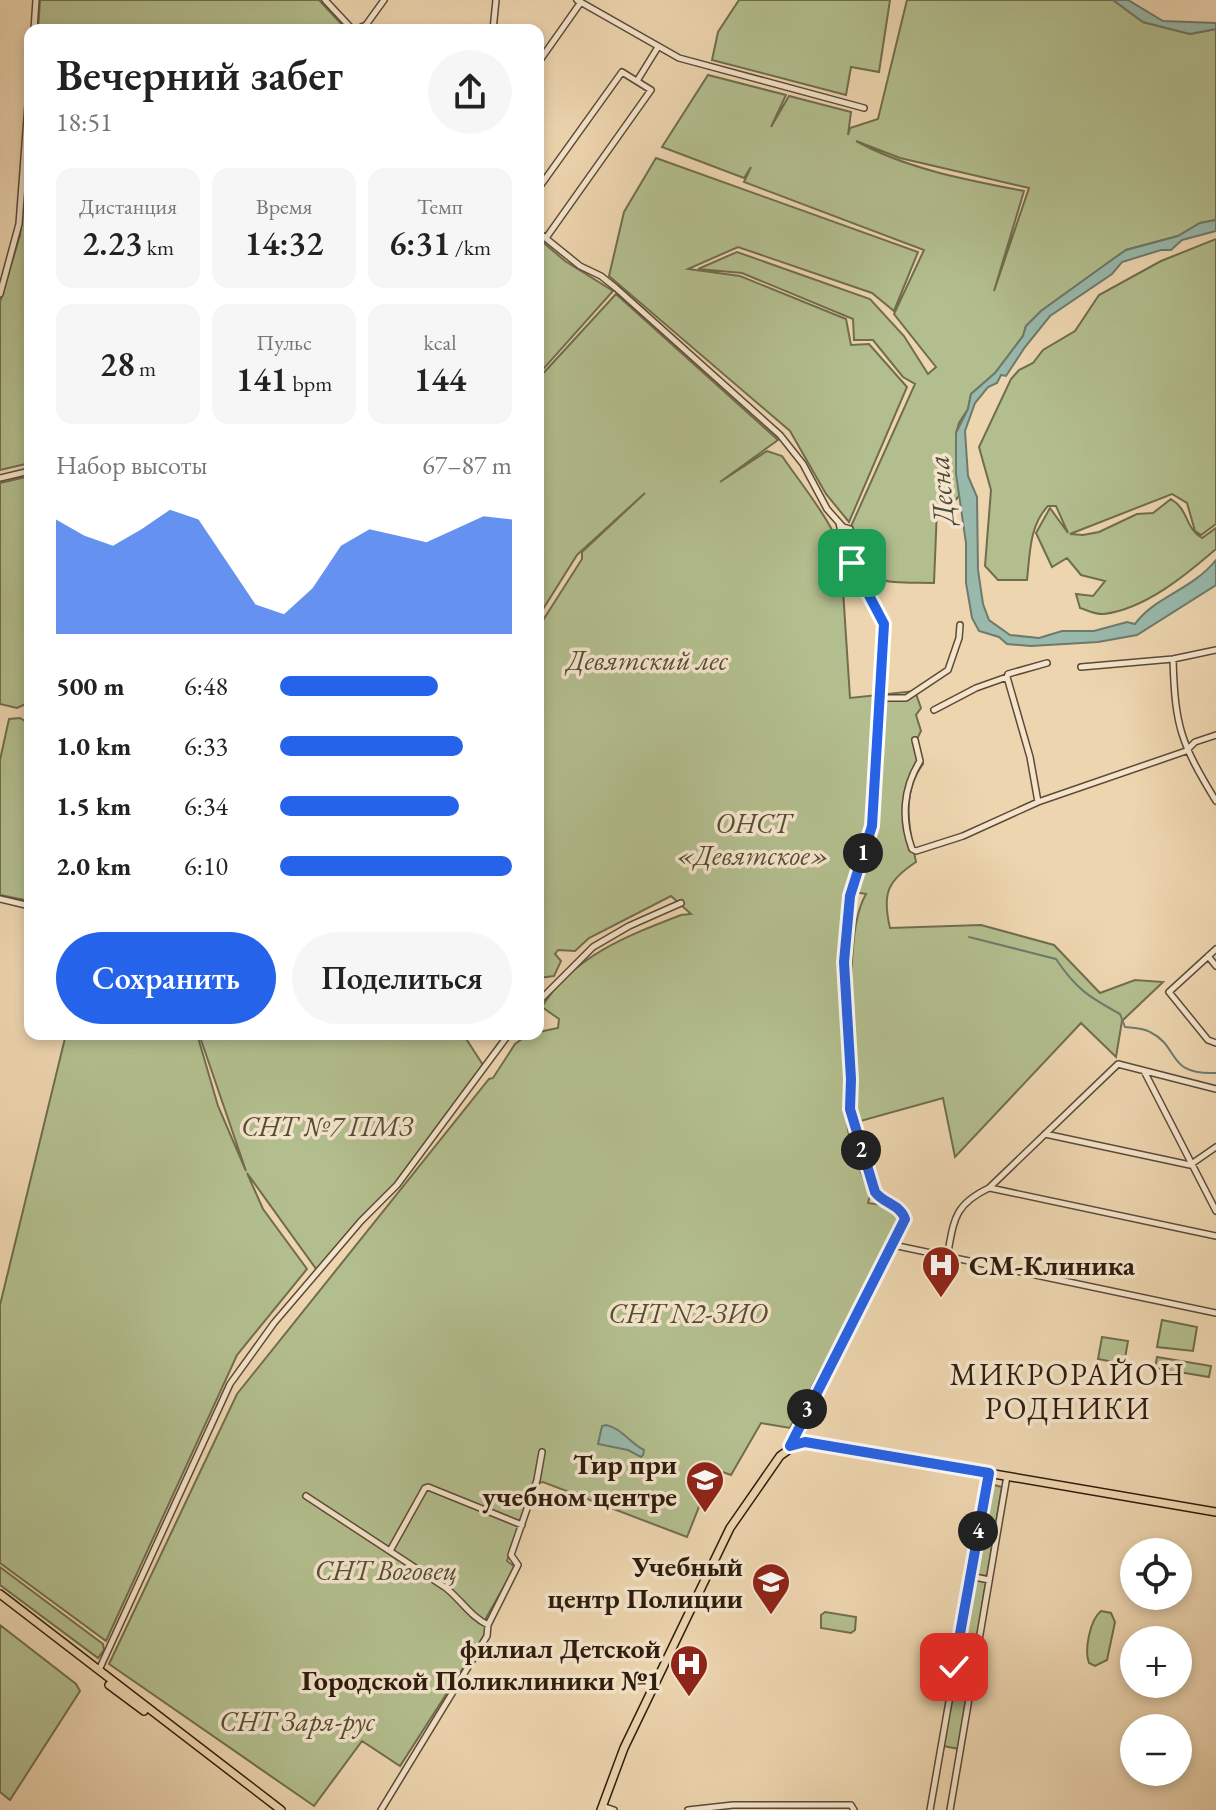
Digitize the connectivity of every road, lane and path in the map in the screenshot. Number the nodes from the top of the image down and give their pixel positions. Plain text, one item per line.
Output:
1 (36, 0) edge
2 (325, 0) edge
3 (384, 0) edge
4 (496, 0) edge
5 (579, 1) edge
6 (34, 24) edge
7 (348, 24) edge
8 (367, 24) edge
9 (494, 24) edge
10 (658, 47) junction
11 (544, 54) edge
12 (637, 81) junction
13 (864, 108) dead end
14 (24, 158) edge
15 (544, 181) edge
16 (546, 238) joint
17 (0, 294) edge
18 (24, 472) edge
19 (0, 478) edge
20 (839, 523) junction
21 (850, 529) dead end
22 (960, 625) dead end
23 (1216, 650) edge
24 (1173, 659) junction
25 (1047, 663) dead end
26 (1081, 667) dead end
27 (1007, 677) junction
28 (878, 698) junction
29 (934, 710) dead end
30 (1216, 735) edge
31 (915, 740) dead end
32 (1186, 751) junction
33 (1216, 801) edge
34 (1038, 802) junction
35 (0, 899) edge
36 (681, 903) dead end
37 (24, 905) edge
38 (1216, 949) edge
39 (1208, 956) junction
40 (1216, 966) edge
41 (544, 996) edge
42 (505, 1040) edge
43 (1216, 1043) edge
44 (1144, 1070) junction
45 (1216, 1089) edge
46 (1045, 1134) junction
47 (1216, 1147) edge
48 (1190, 1165) junction
49 (989, 1188) junction
50 (1216, 1211) edge
51 (1216, 1236) edge
52 (893, 1245) junction
53 (947, 1257) junction
54 (1216, 1313) edge
55 (790, 1446) junction
56 (542, 1452) dead end
57 (989, 1473) junction
58 (1007, 1476) junction
59 (306, 1496) dead end
60 (1216, 1512) edge
61 (522, 1525) junction
62 (391, 1549) junction
63 (970, 1576) junction
64 (989, 1580) junction
65 (0, 1597) edge
66 (488, 1625) junction
67 (101, 1674) junction
68 (601, 1808) edge
69 (273, 1810) edge
70 (281, 1810) edge
71 (381, 1810) edge
72 (614, 1810) edge
73 (688, 1810) edge
74 (854, 1810) edge
75 (930, 1810) edge
76 (950, 1810) edge

1 - 6 street
2 - 7 street
3 - 8 street
4 - 9 street
5 - 10 street
5 - 11 street
10 - 12 street
10 - 13 street
12 - 15 street
12 - 16 street
14 - 17 street
16 - 20 street
18 - 19 street
20 - 21 street
20 - 28 street
22 - 28 street
23 - 24 street
24 - 26 street
24 - 32 street
25 - 27 street
27 - 29 street
27 - 34 street
28 - 52 street
30 - 32 street
31 - 34 street
32 - 33 street
32 - 34 street
35 - 37 street
36 - 41 street
38 - 39 street
39 - 40 street
39 - 43 street
42 - 67 street
44 - 45 street
44 - 46 street
44 - 48 street
46 - 48 street
46 - 49 street
47 - 48 street
48 - 50 street
49 - 51 street
49 - 53 street
52 - 53 street
52 - 55 street
53 - 54 street
55 - 57 main road
55 - 68 main road
56 - 61 street
57 - 58 main road
57 - 63 street
58 - 60 main road
58 - 64 street
59 - 62 street
61 - 62 street
61 - 66 street
62 - 66 street
63 - 64 street
63 - 75 street
64 - 76 street
65 - 67 main road
66 - 71 street
67 - 69 main road
67 - 70 main road
68 - 72 street
73 - 74 street

